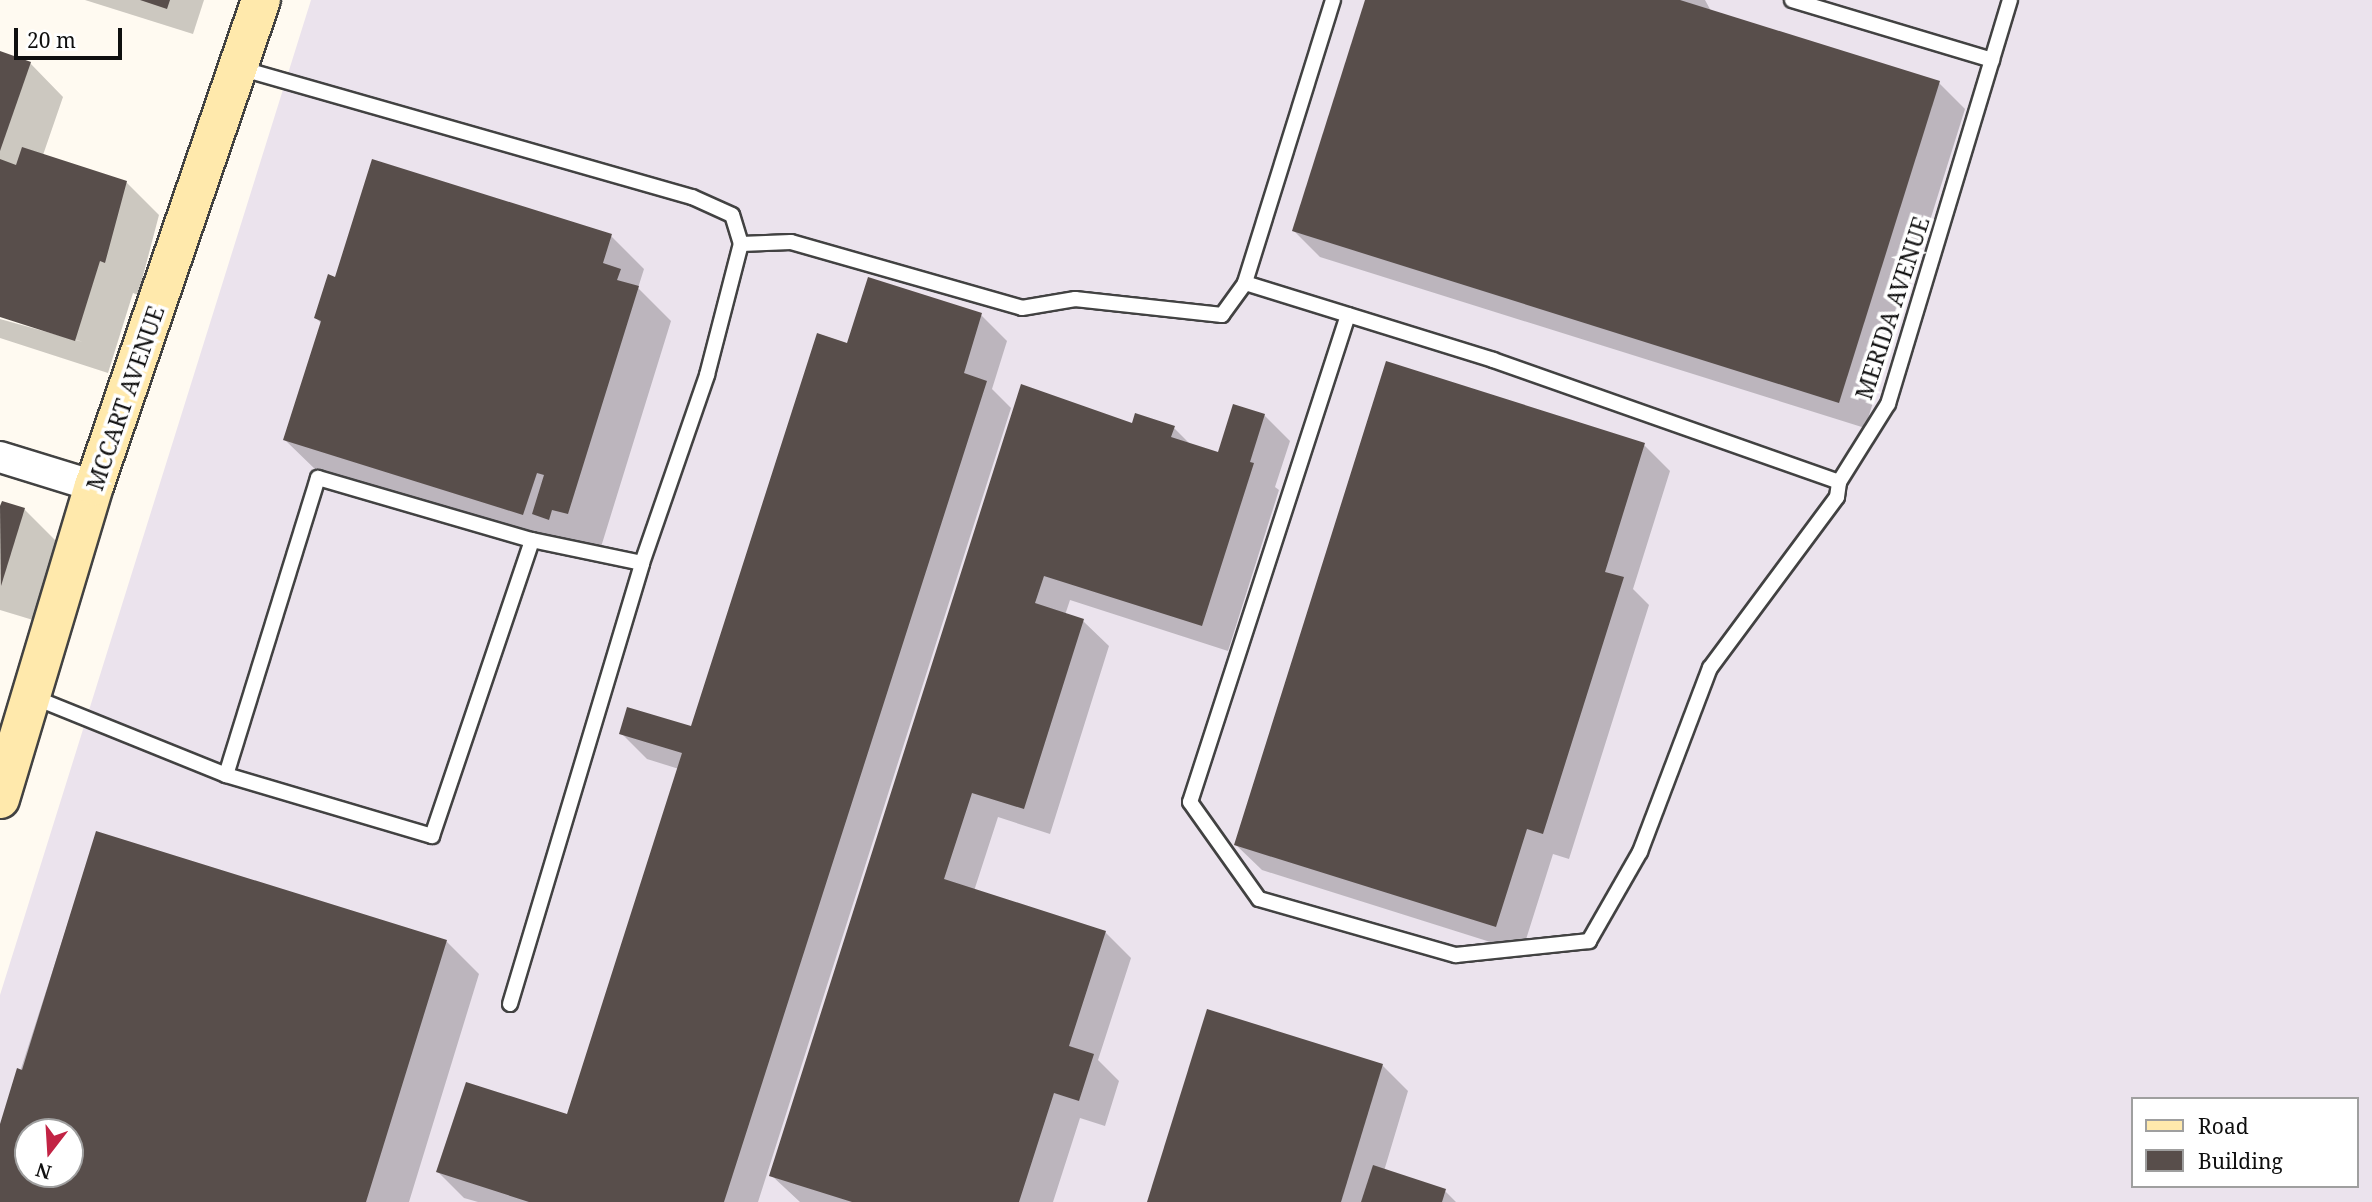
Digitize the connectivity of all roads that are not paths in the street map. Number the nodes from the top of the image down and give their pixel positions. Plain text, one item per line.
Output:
1 (261, 0) edge
2 (1333, 0) edge
3 (1792, 0) edge
4 (2010, 0) edge
5 (1992, 60) junction
6 (238, 68) junction
7 (741, 243) junction
8 (1245, 283) junction
9 (1348, 315) junction
10 (0, 457) edge
11 (1839, 482) junction
12 (94, 486) junction
13 (532, 540) junction
14 (642, 563) junction
15 (32, 696) junction
16 (226, 775) junction
17 (0, 799) edge
18 (510, 1004) dead end

1 - 6 main road, MCCART AVENUE
2 - 8 lane
3 - 5 lane
4 - 5 lane, MERIDA AVENUE
5 - 11 lane, MERIDA AVENUE
6 - 7 lane
6 - 12 main road, MCCART AVENUE
7 - 8 lane
7 - 14 lane
8 - 9 lane
9 - 11 lane
9 - 11 lane, MERIDA AVENUE
10 - 12 street
12 - 15 main road, MCCART AVENUE
13 - 14 lane
13 - 16 lane
13 - 16 lane
14 - 18 lane
15 - 16 lane
15 - 17 main road, MCCART AVENUE

